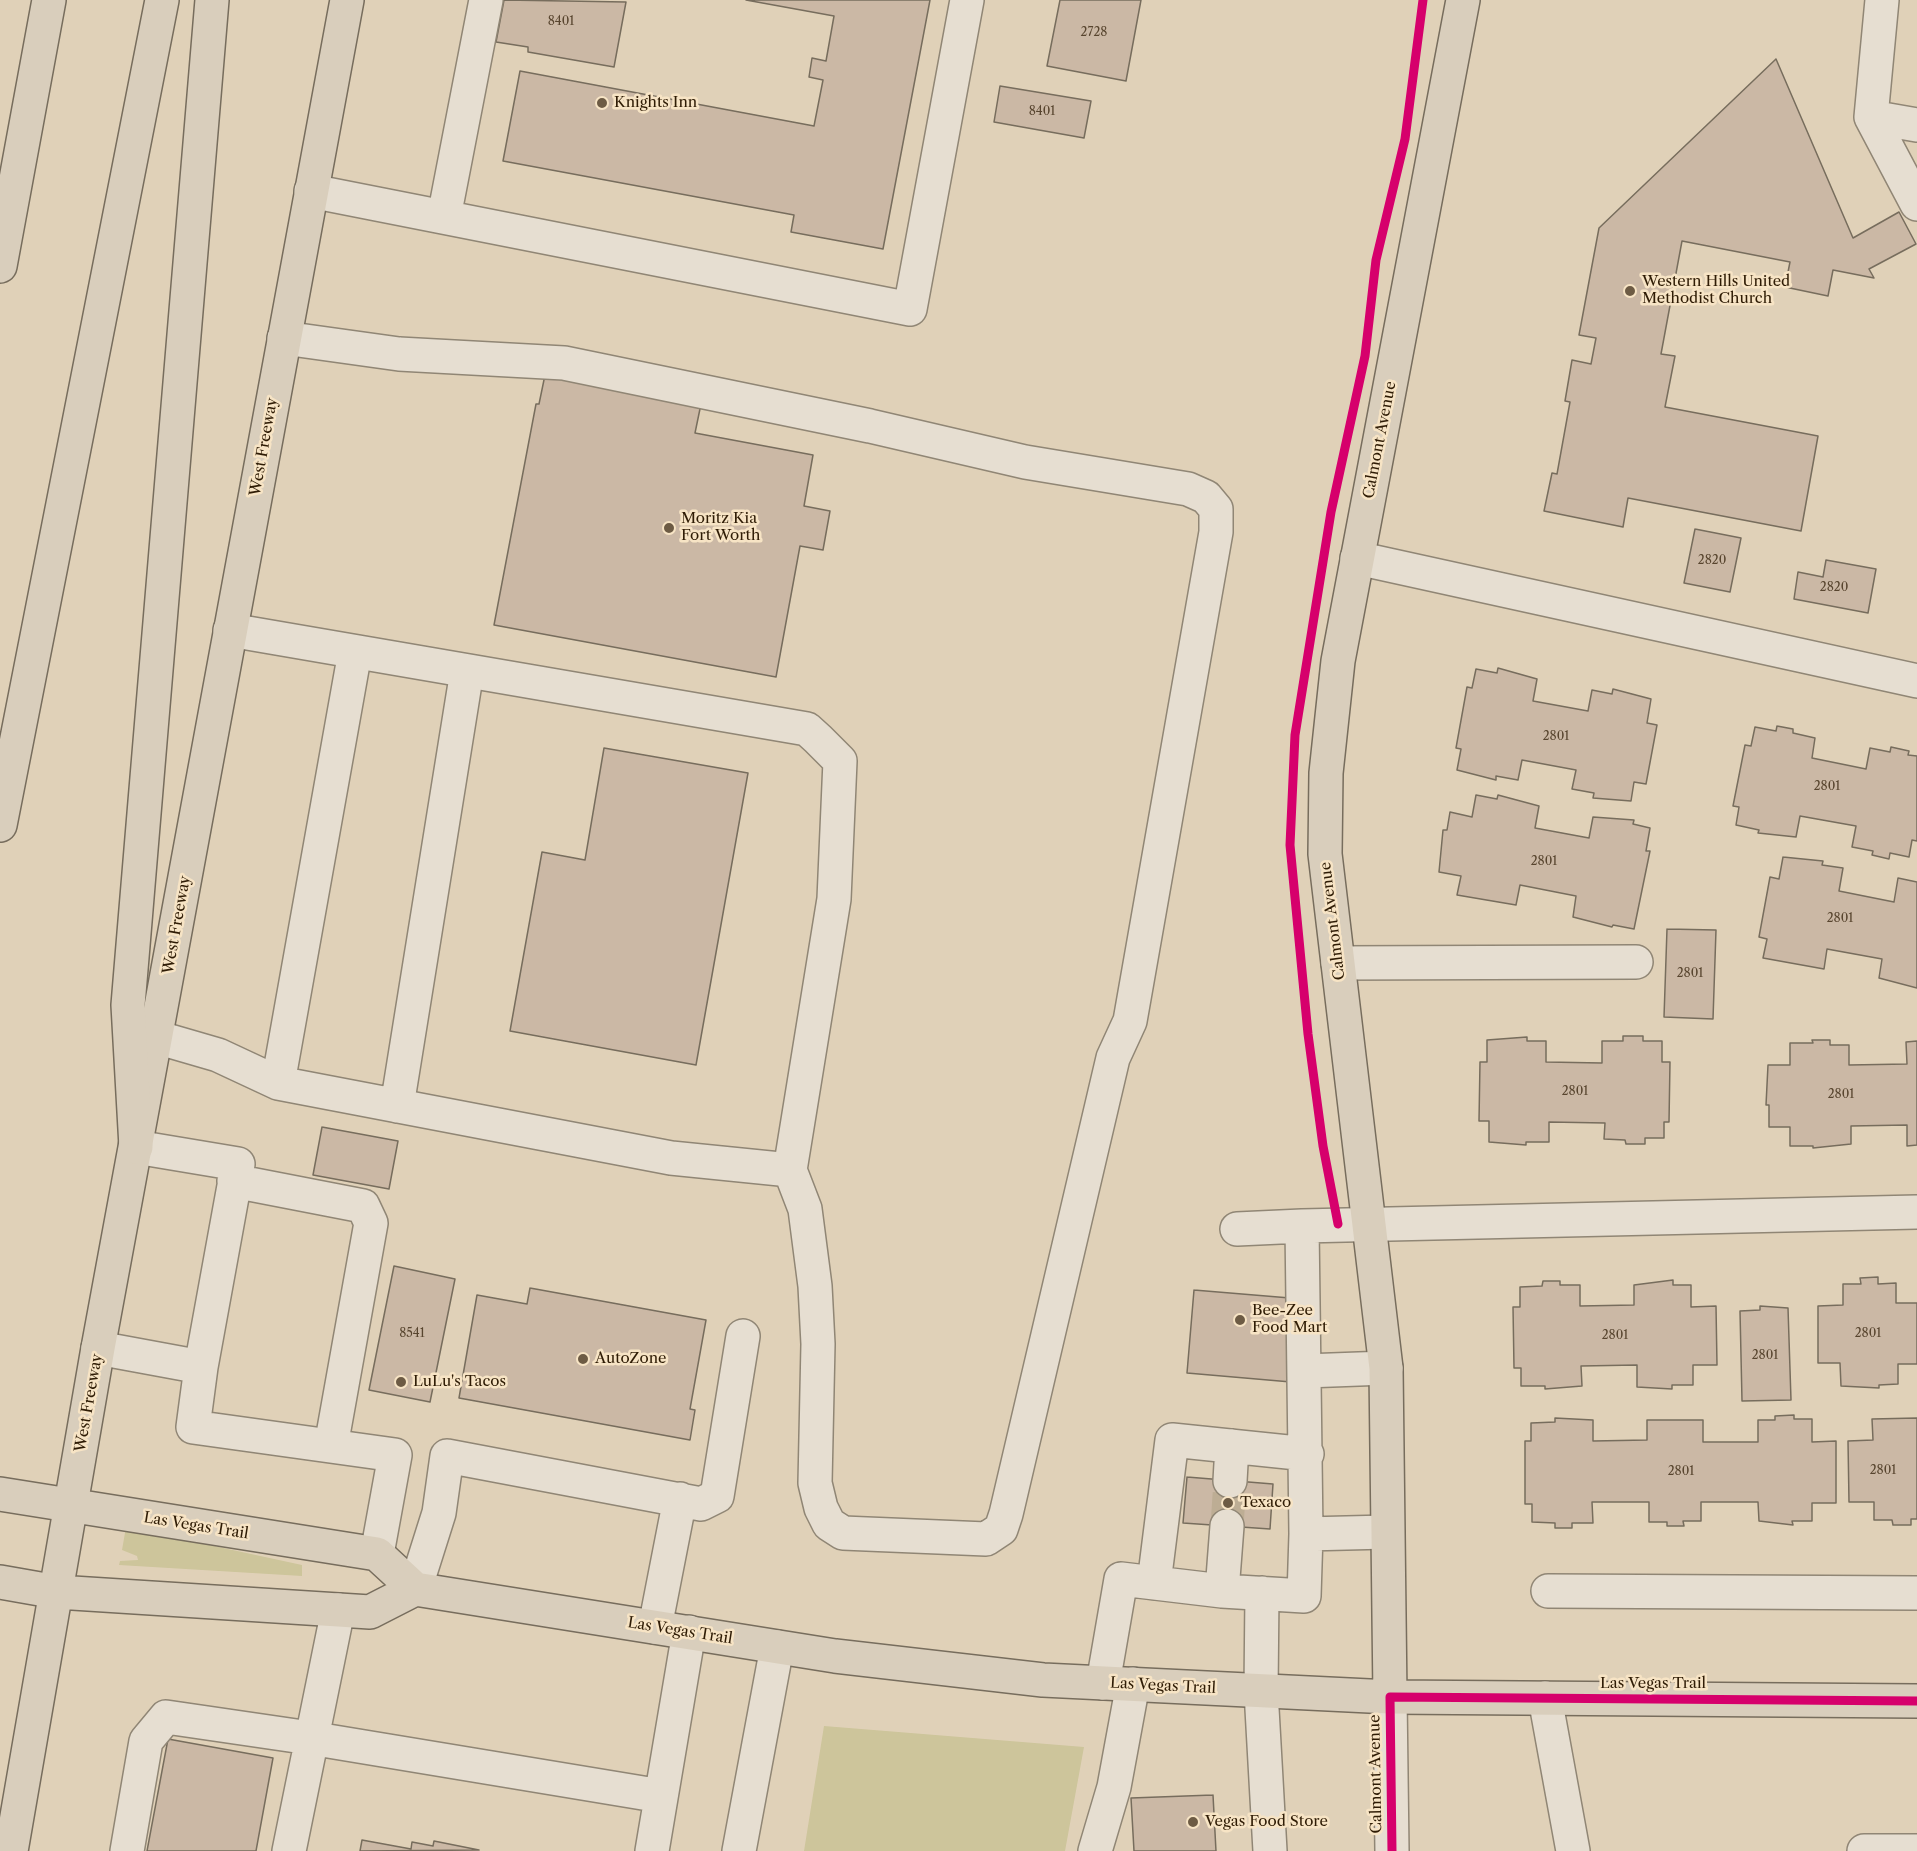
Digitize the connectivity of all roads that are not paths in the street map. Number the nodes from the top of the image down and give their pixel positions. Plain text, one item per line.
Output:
1 (49, 0) edge
2 (162, 0) edge
3 (212, 0) edge
4 (347, 0) edge
5 (486, 0) edge
6 (967, 0) edge
7 (1463, 0) edge
8 (1882, 0) edge
9 (1871, 117) junction
10 (1917, 125) edge
11 (312, 191) junction
12 (1917, 204) edge
13 (444, 217) junction
14 (0, 266) edge
15 (284, 338) junction
16 (1357, 558) junction
17 (230, 630) junction
18 (355, 652) junction
19 (467, 671) junction
20 (1917, 681) edge
21 (0, 825) edge
22 (1636, 962) dead end
23 (1338, 963) junction
24 (156, 1037) junction
25 (278, 1083) junction
26 (397, 1106) junction
27 (136, 1147) junction
28 (790, 1170) junction
29 (234, 1181) junction
30 (1917, 1212) edge
31 (1368, 1223) junction
32 (1302, 1226) junction
33 (1237, 1229) dead end
34 (743, 1336) dead end
35 (98, 1348) junction
36 (201, 1366) junction
37 (1386, 1368) junction
38 (1305, 1371) junction
39 (331, 1446) junction
40 (1232, 1446) junction
41 (1307, 1454) junction
42 (1230, 1481) tunnel mouth
43 (0, 1494) edge
44 (680, 1499) junction
45 (71, 1506) junction
46 (1227, 1526) tunnel mouth
47 (1306, 1533) junction
48 (1388, 1533) junction
49 (377, 1554) junction
50 (0, 1582) edge
51 (1154, 1583) junction
52 (415, 1589) junction
53 (1222, 1591) junction
54 (57, 1592) junction
55 (1548, 1592) dead end
56 (1262, 1593) junction
57 (1917, 1593) edge
58 (338, 1610) junction
59 (655, 1627) junction
60 (689, 1632) junction
61 (777, 1647) junction
62 (1118, 1683) junction
63 (1260, 1691) junction
64 (1390, 1697) junction
65 (1545, 1698) junction
66 (1917, 1701) edge
67 (310, 1738) junction
68 (661, 1796) junction
69 (11, 1851) edge
70 (127, 1851) edge
71 (289, 1851) edge
72 (652, 1851) edge
73 (739, 1851) edge
74 (1095, 1851) edge
75 (1270, 1851) edge
76 (1392, 1851) edge
77 (1573, 1851) edge
78 (1864, 1851) edge
79 (1917, 1851) edge

1 - 14 main road
2 - 21 main road
3 - 27 main road
4 - 11 main road, West Freeway
5 - 13 street
6 - 13 street
7 - 16 main road, Calmont Avenue
8 - 9 street
9 - 10 street
9 - 12 street
11 - 13 street
11 - 15 main road, West Freeway
15 - 17 main road, West Freeway
15 - 28 street
16 - 20 street
16 - 23 main road, Calmont Avenue
17 - 18 street
17 - 24 main road, West Freeway
18 - 19 street
18 - 25 street
19 - 26 street
19 - 28 street
22 - 23 street
23 - 31 main road, Calmont Avenue
24 - 25 street
24 - 27 main road, West Freeway
25 - 26 street
26 - 28 street
27 - 29 street
27 - 35 main road, West Freeway
29 - 36 street
29 - 39 street
30 - 31 street
31 - 32 street
31 - 37 main road, Calmont Avenue
32 - 33 street
32 - 38 street
34 - 44 street
35 - 36 street
35 - 45 main road, West Freeway
36 - 39 street
37 - 38 street
37 - 48 main road, Calmont Avenue
38 - 41 street
39 - 49 street
40 - 41 street
40 - 42 street
40 - 51 street
41 - 47 street
43 - 45 main road, Las Vegas Trail
44 - 52 street
44 - 59 street
45 - 49 main road, Las Vegas Trail
45 - 54 main road, West Freeway
46 - 53 street
47 - 48 street
47 - 56 street
48 - 64 main road, Calmont Avenue
49 - 52 main road
50 - 54 main road
51 - 53 street
51 - 62 street
52 - 58 main road
52 - 59 main road, Las Vegas Trail
53 - 56 street
54 - 58 main road
54 - 69 main road, West Freeway
55 - 57 street
56 - 63 street
58 - 67 street
59 - 60 main road, Las Vegas Trail
60 - 61 main road, Las Vegas Trail
60 - 68 street
61 - 62 main road, Las Vegas Trail
61 - 73 street
62 - 63 main road, Las Vegas Trail
62 - 74 street
63 - 64 main road, Las Vegas Trail
63 - 75 street
64 - 65 main road, Las Vegas Trail
64 - 76 street, Calmont Avenue
65 - 66 main road, Las Vegas Trail
65 - 77 street
67 - 68 street
67 - 70 street
67 - 71 street
68 - 72 street
78 - 79 street

